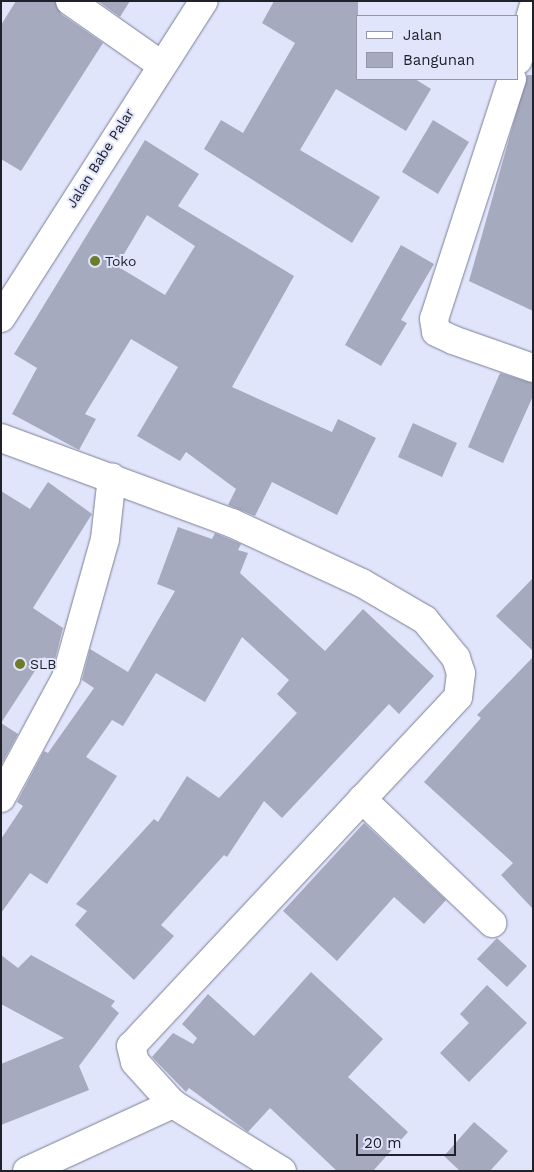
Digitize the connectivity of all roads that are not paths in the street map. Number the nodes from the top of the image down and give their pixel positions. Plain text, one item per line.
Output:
1 (70, 1) edge
2 (204, 1) edge
3 (533, 8) edge
4 (519, 57) edge
5 (160, 64) junction
6 (512, 80) edge
7 (1, 318) edge
8 (533, 368) edge
9 (1, 438) edge
10 (112, 477) junction
11 (1, 798) edge
12 (362, 799) junction
13 (492, 923) dead end
14 (173, 1104) junction
15 (27, 1171) edge
16 (282, 1171) edge

1 - 5 street
2 - 5 street, Jalan Babe Palar
3 - 4 street
5 - 7 street, Jalan Babe Palar
6 - 8 street
9 - 10 street
10 - 11 street
10 - 12 street
12 - 13 street
12 - 14 street
14 - 15 street
14 - 16 street

